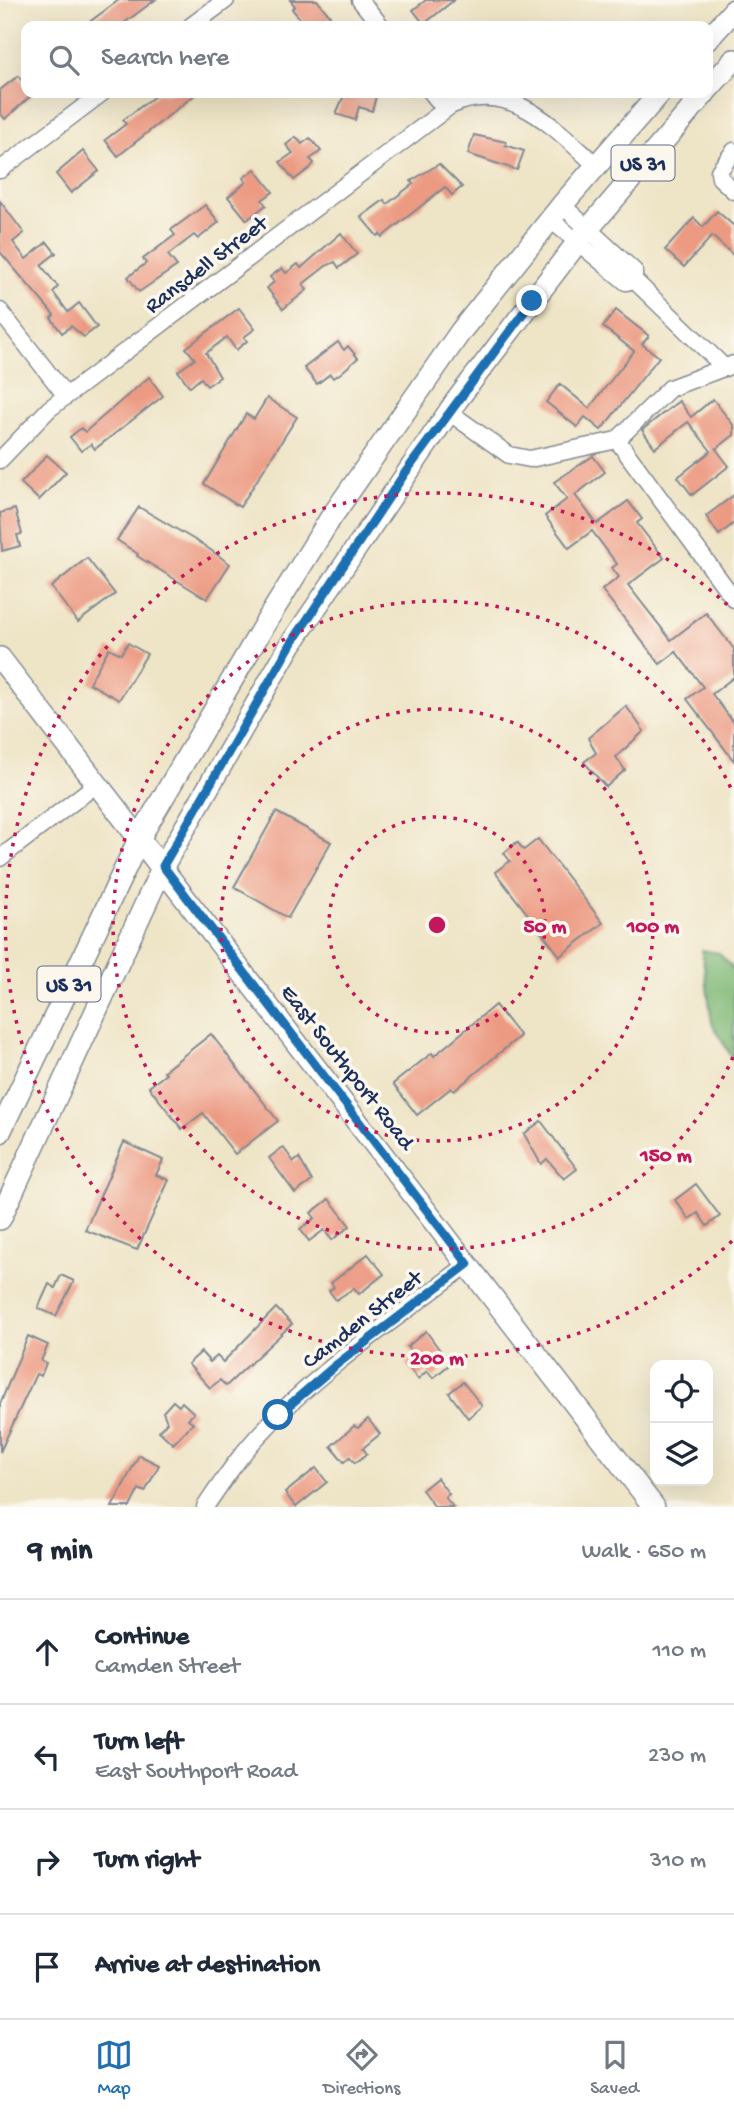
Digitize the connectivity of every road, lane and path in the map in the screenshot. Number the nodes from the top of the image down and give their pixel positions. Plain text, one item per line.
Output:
1 (226, 0) edge
2 (360, 0) edge
3 (734, 10) edge
4 (198, 21) edge
5 (377, 21) edge
6 (713, 33) edge
7 (734, 60) edge
8 (713, 83) edge
9 (95, 98) edge
10 (436, 98) edge
11 (656, 98) edge
12 (700, 98) edge
13 (445, 109) junction
14 (734, 151) edge
15 (596, 165) junction
16 (0, 170) edge
17 (734, 191) edge
18 (557, 213) junction
19 (583, 235) junction
20 (0, 311) edge
21 (729, 366) edge
22 (66, 396) junction
23 (449, 412) junction
24 (617, 440) junction
25 (0, 460) edge
26 (734, 599) edge
27 (0, 658) edge
28 (98, 783) junction
29 (140, 837) junction
30 (0, 858) edge
31 (163, 866) junction
32 (0, 1132) edge
33 (0, 1219) edge
34 (468, 1264) junction
35 (205, 1507) edge
36 (654, 1507) edge

1 - 4 street
2 - 5 street
3 - 6 main road
7 - 8 main road, US 31
9 - 16 street
10 - 13 street
11 - 15 main road, US 31
12 - 19 main road, US 31
13 - 15 street, Ransdell Street
13 - 22 street, Ransdell Street
14 - 17 street
15 - 18 main road, US 31
18 - 19 street
18 - 29 main road, US 31
19 - 21 street
19 - 23 main road, US 31
20 - 22 street
21 - 24 street
22 - 25 street, Ransdell Street
23 - 24 street
23 - 31 main road, US 31
24 - 26 street
27 - 28 main road, East Southport Road
28 - 29 main road, East Southport Road
28 - 30 street
29 - 31 main road, East Southport Road
29 - 32 main road, US 31
31 - 33 main road, US 31
31 - 34 main road, East Southport Road
34 - 35 street, Camden Street
34 - 36 main road, East Southport Road

